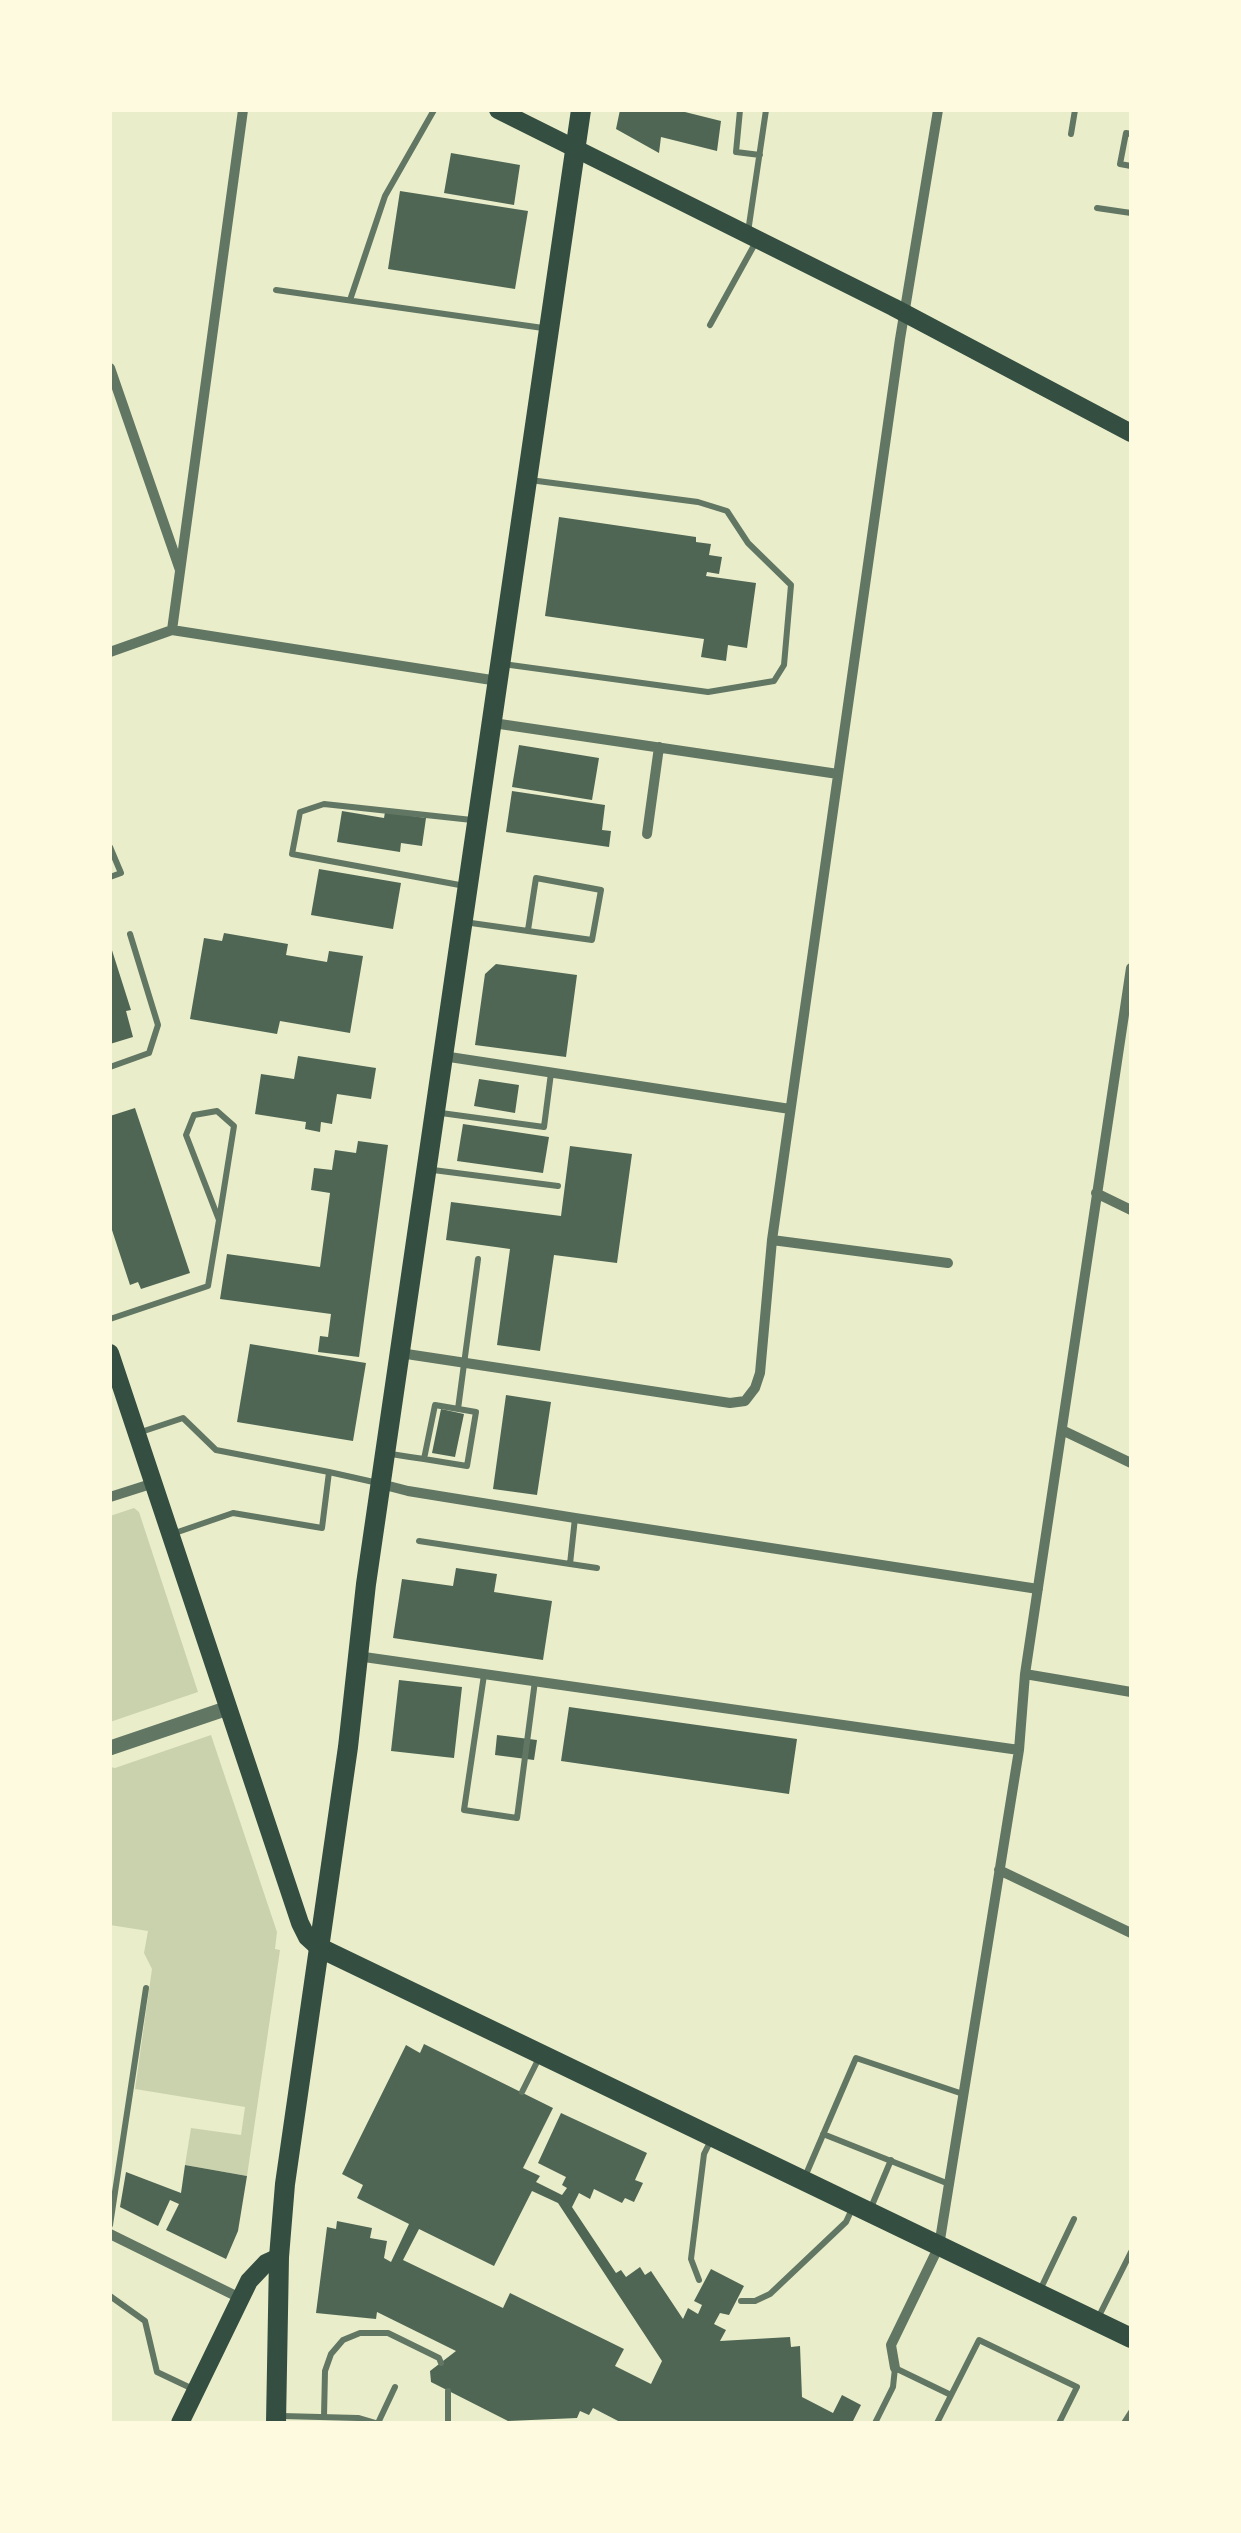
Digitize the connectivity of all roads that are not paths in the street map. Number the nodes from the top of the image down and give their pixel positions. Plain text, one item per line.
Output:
1 (244, 110) edge
2 (434, 110) edge
3 (498, 110) edge
4 (581, 110) edge
5 (740, 110) edge
6 (766, 110) edge
7 (938, 110) edge
8 (1074, 110) edge
9 (1070, 134) dead end
10 (1131, 134) edge
11 (575, 148) junction
12 (760, 155) junction
13 (1131, 166) edge
14 (1097, 208) dead end
15 (1131, 214) edge
16 (753, 237) junction
17 (276, 290) dead end
18 (350, 301) junction
19 (906, 314) junction
20 (710, 325) dead end
21 (549, 329) junction
22 (110, 368) edge
23 (1131, 433) edge
24 (528, 480) junction
25 (180, 573) junction
26 (172, 630) junction
27 (110, 652) edge
28 (500, 672) junction
29 (492, 723) junction
30 (658, 747) junction
31 (838, 774) junction
32 (478, 821) junction
33 (647, 834) dead end
34 (110, 848) edge
35 (110, 876) edge
36 (468, 887) junction
37 (463, 922) junction
38 (528, 930) junction
39 (130, 934) dead end
40 (1131, 968) edge
41 (443, 1056) junction
42 (110, 1067) edge
43 (551, 1073) junction
44 (790, 1109) junction
45 (435, 1112) junction
46 (426, 1169) junction
47 (558, 1186) dead end
48 (1096, 1193) junction
49 (1131, 1210) edge
50 (219, 1220) junction
51 (772, 1240) junction
52 (478, 1259) dead end
53 (948, 1263) dead end
54 (110, 1319) edge
55 (110, 1352) edge
56 (399, 1352) junction
57 (464, 1362) junction
58 (458, 1409) junction
59 (1064, 1431) junction
60 (137, 1433) junction
61 (385, 1453) junction
62 (424, 1459) junction
63 (1131, 1463) edge
64 (329, 1472) junction
65 (154, 1483) junction
66 (380, 1484) junction
67 (110, 1498) edge
68 (574, 1518) junction
69 (171, 1535) junction
70 (419, 1541) dead end
71 (570, 1564) junction
72 (597, 1568) dead end
73 (1038, 1589) junction
74 (357, 1656) junction
75 (484, 1674) junction
76 (1025, 1674) junction
77 (535, 1681) junction
78 (1131, 1692) edge
79 (228, 1708) junction
80 (110, 1748) edge
81 (1018, 1750) junction
82 (999, 1870) junction
83 (1131, 1933) edge
84 (318, 1947) junction
85 (146, 1988) dead end
86 (541, 2054) junction
87 (522, 2092) dead end
88 (963, 2094) junction
89 (823, 2134) junction
90 (712, 2136) junction
91 (891, 2160) junction
92 (803, 2180) junction
93 (949, 2184) junction
94 (862, 2208) junction
95 (1074, 2219) dead end
96 (110, 2225) edge
97 (110, 2234) edge
98 (939, 2246) junction
99 (1131, 2252) edge
100 (279, 2257) junction
101 (700, 2280) dead end
102 (1038, 2294) junction
103 (110, 2296) edge
104 (240, 2298) junction
105 (742, 2300) dead end
106 (1096, 2321) junction
107 (1131, 2338) edge
108 (441, 2363) dead end
109 (895, 2368) junction
110 (394, 2387) dead end
111 (196, 2391) junction
112 (448, 2391) dead end
113 (951, 2395) junction
114 (1131, 2412) edge
115 (324, 2417) junction
116 (276, 2420) edge
117 (180, 2423) edge
118 (376, 2423) edge
119 (448, 2423) edge
120 (875, 2423) edge
121 (938, 2423) edge
122 (1059, 2423) edge
123 (1124, 2423) edge

1 - 25 street
2 - 18 lane
3 - 11 main road
4 - 11 main road
5 - 12 lane
6 - 12 lane
7 - 19 street
8 - 9 lane
10 - 13 lane
11 - 16 main road
11 - 21 main road
12 - 16 lane
14 - 15 lane
16 - 19 main road
16 - 20 lane
17 - 18 lane
18 - 21 lane
19 - 23 main road
19 - 31 street
21 - 24 main road
22 - 25 street
24 - 28 main road
24 - 28 lane
25 - 26 street
26 - 27 street
26 - 28 street
28 - 29 main road
29 - 30 street
29 - 32 main road
30 - 31 street
30 - 33 street
31 - 44 street
32 - 36 main road
32 - 36 lane
34 - 35 lane
36 - 37 main road
37 - 38 lane
37 - 41 main road
38 - 38 lane
39 - 42 lane
40 - 48 street
41 - 43 street
41 - 45 main road
43 - 44 street
43 - 45 lane
44 - 51 street
45 - 46 main road
46 - 47 lane
46 - 56 main road
48 - 49 street
48 - 59 street
50 - 50 lane
50 - 54 lane
51 - 53 street
51 - 57 street
52 - 57 lane
55 - 60 main road
56 - 57 street
56 - 61 main road
57 - 58 lane
58 - 62 lane
58 - 62 lane
59 - 63 street
59 - 73 street
60 - 64 lane
60 - 65 main road
61 - 62 lane
61 - 66 main road
64 - 66 lane
64 - 69 lane
65 - 67 street
65 - 69 main road
66 - 68 street
66 - 74 main road
68 - 71 lane
68 - 73 street
69 - 79 main road
70 - 71 lane
71 - 72 lane
73 - 76 street
74 - 75 street
74 - 84 main road
75 - 77 street
75 - 77 lane
76 - 78 street
76 - 81 street
77 - 81 street
79 - 80 street
79 - 84 main road
81 - 82 street
82 - 83 street
82 - 88 street
84 - 86 main road
84 - 100 main road
85 - 96 lane
86 - 87 lane
86 - 90 main road
88 - 89 lane
88 - 93 street
89 - 91 lane
89 - 92 lane
90 - 92 main road
90 - 101 lane
91 - 93 lane
91 - 94 lane
92 - 94 main road
93 - 98 street
94 - 98 main road
94 - 105 lane
95 - 102 lane
97 - 104 street
98 - 102 main road
98 - 109 street
99 - 106 lane
100 - 104 main road
100 - 116 main road
102 - 106 main road
103 - 111 lane
104 - 111 main road
106 - 107 main road
108 - 115 lane
109 - 113 lane
109 - 120 lane
110 - 118 lane
111 - 117 main road
112 - 119 lane
113 - 121 lane
113 - 122 lane
114 - 123 lane
115 - 116 lane
115 - 118 lane

